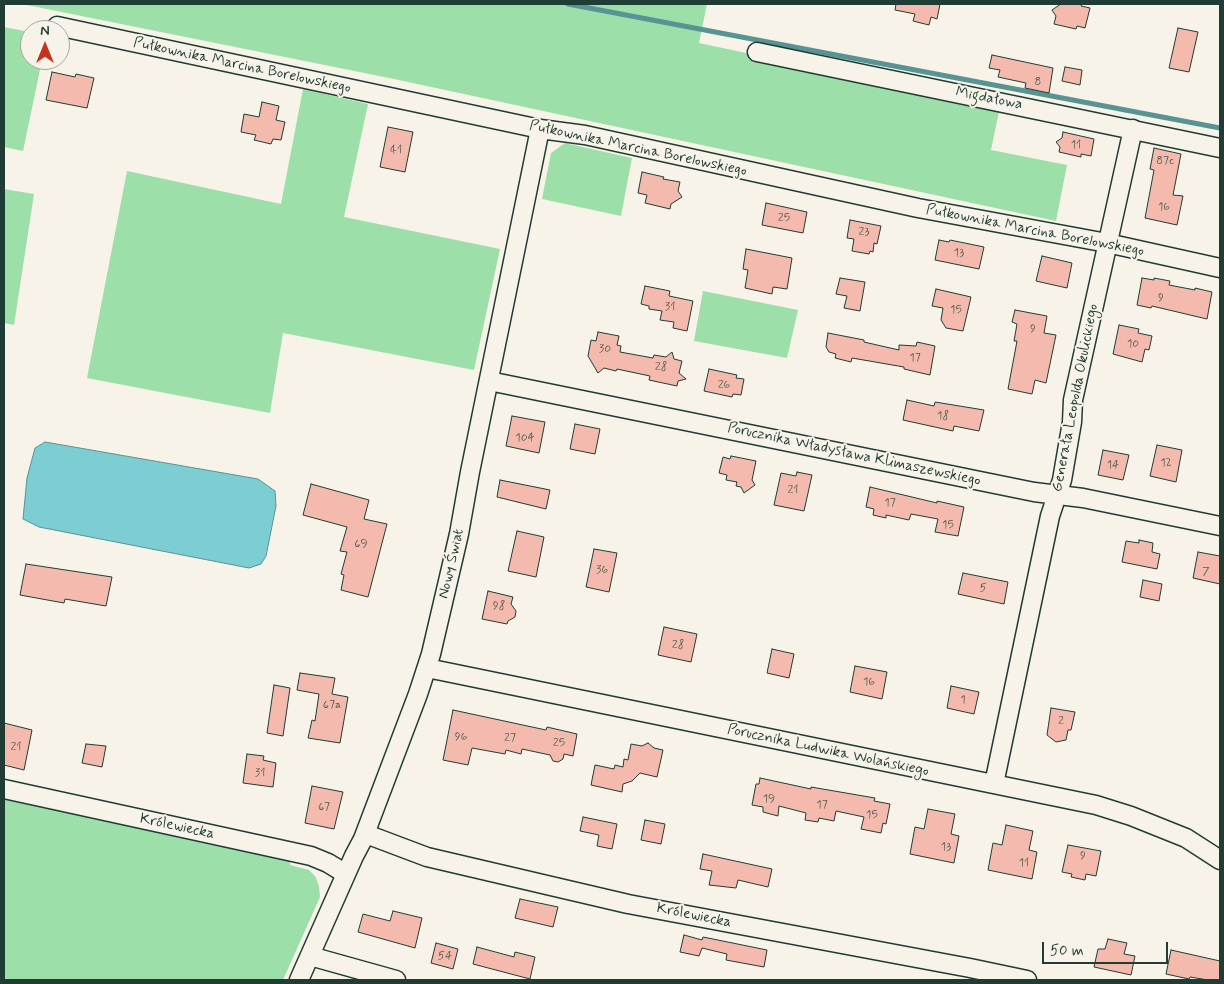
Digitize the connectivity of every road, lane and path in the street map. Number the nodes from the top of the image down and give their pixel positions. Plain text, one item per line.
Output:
1 (70, 29) edge
2 (757, 52) dead end
3 (540, 128) junction
4 (1133, 128) junction
5 (1220, 148) edge
6 (1107, 243) junction
7 (1220, 268) edge
8 (489, 381) junction
9 (1057, 496) junction
10 (1220, 526) edge
11 (427, 668) junction
12 (994, 784) junction
13 (4, 788) edge
14 (366, 834) junction
15 (1220, 860) edge
16 (346, 874) junction
17 (310, 956) junction
18 (299, 980) edge
19 (396, 980) edge
20 (1026, 980) edge

1 - 3 street, Pułkownika Marcina Borelowskiego
2 - 4 street, Migdałowa
3 - 6 street, Pułkownika Marcina Borelowskiego
3 - 8 street, Nowy Świat
4 - 5 street, Migdałowa
4 - 6 street, Generała Leopolda Okulickiego
6 - 7 street, Pułkownika Marcina Borelowskiego
6 - 9 street, Generała Leopolda Okulickiego
8 - 9 street, Porucznika Władysława Klimaszewskiego
8 - 11 street, Nowy Świat
9 - 10 street, Porucznika Władysława Klimaszewskiego
9 - 12 street, Generała Leopolda Okulickiego
11 - 12 street, Porucznika Ludwika Wolańskiego
11 - 14 street, Nowy Świat
12 - 15 street, Porucznika Ludwika Wolańskiego
13 - 16 street, Królewiecka
14 - 16 street, Nowy Świat
14 - 20 street, Królewiecka
16 - 17 street, Nowy Świat
17 - 18 street, Nowy Świat
17 - 19 street

